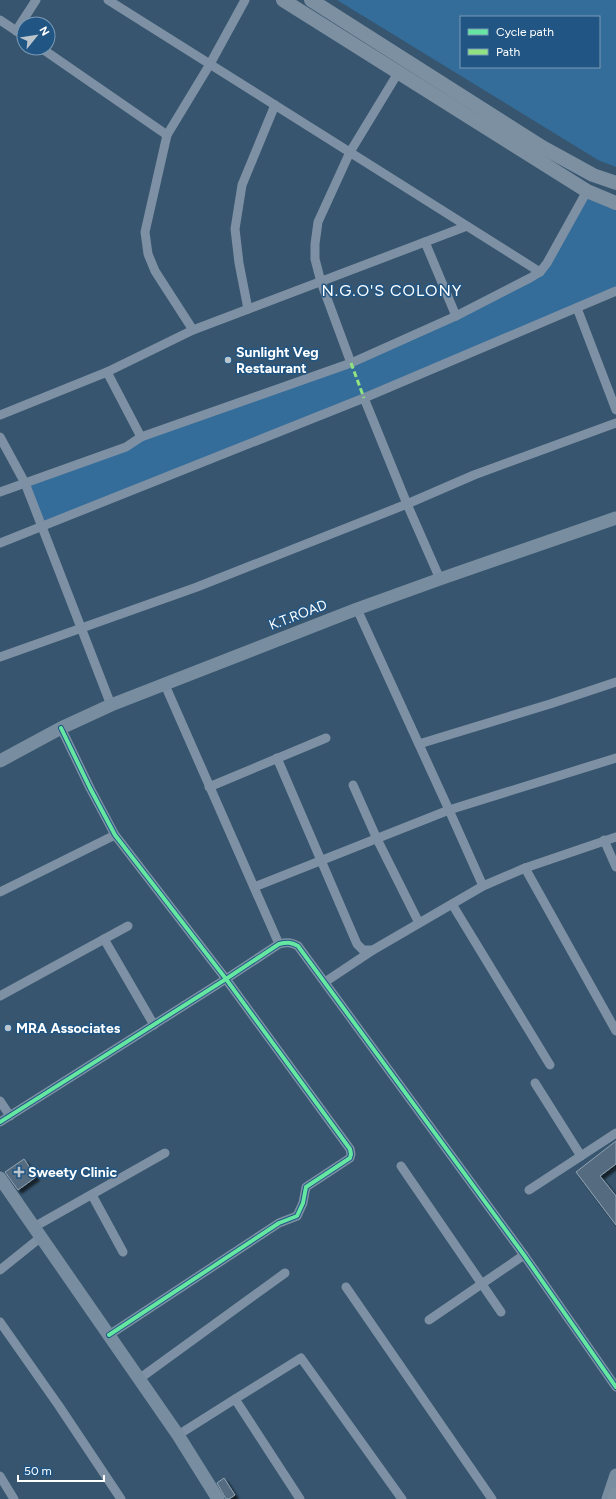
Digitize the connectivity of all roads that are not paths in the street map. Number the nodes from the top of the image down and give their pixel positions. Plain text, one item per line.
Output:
1 (36, 0) edge
2 (108, 0) edge
3 (245, 0) edge
4 (283, 0) edge
5 (311, 0) edge
6 (28, 16) edge
7 (0, 20) edge
8 (16, 31) edge
9 (53, 56) edge
10 (210, 64) junction
11 (398, 73) junction
12 (275, 105) junction
13 (167, 135) junction
14 (350, 152) junction
15 (616, 183) edge
16 (587, 191) junction
17 (616, 203) edge
18 (467, 226) junction
19 (425, 242) junction
20 (540, 272) junction
21 (320, 282) junction
22 (616, 291) edge
23 (577, 308) junction
24 (248, 309) junction
25 (456, 316) junction
26 (193, 330) junction
27 (351, 362) junction
28 (107, 372) junction
29 (364, 398) junction
30 (616, 410) edge
31 (0, 415) edge
32 (616, 423) edge
33 (0, 437) edge
34 (141, 437) junction
35 (25, 483) junction
36 (0, 492) edge
37 (407, 504) junction
38 (616, 518) edge
39 (42, 526) junction
40 (0, 542) edge
41 (440, 579) junction
42 (357, 610) junction
43 (81, 628) junction
44 (0, 657) edge
45 (616, 682) edge
46 (164, 685) junction
47 (111, 705) junction
48 (61, 728) junction
49 (326, 738) dead end
50 (419, 744) junction
51 (277, 758) junction
52 (616, 758) edge
53 (0, 761) edge
54 (353, 785) dead end
55 (209, 787) junction
56 (450, 810) junction
57 (115, 835) junction
58 (616, 837) edge
59 (377, 839) junction
60 (604, 840) junction
61 (321, 861) junction
62 (616, 867) edge
63 (525, 868) junction
64 (483, 886) junction
65 (254, 887) junction
66 (0, 892) edge
67 (452, 904) junction
68 (419, 923) junction
69 (128, 926) dead end
70 (104, 939) junction
71 (279, 944) junction
72 (373, 950) junction
73 (226, 979) junction
74 (325, 982) junction
75 (0, 996) edge
76 (154, 1025) junction
77 (616, 1032) edge
78 (550, 1065) dead end
79 (535, 1083) dead end
80 (0, 1101) edge
81 (10, 1116) junction
82 (0, 1122) edge
83 (616, 1133) edge
84 (165, 1153) dead end
85 (581, 1156) junction
86 (401, 1166) dead end
87 (0, 1178) edge
88 (530, 1190) dead end
89 (92, 1194) junction
90 (38, 1232) junction
91 (123, 1252) dead end
92 (524, 1255) junction
93 (0, 1270) edge
94 (285, 1273) dead end
95 (482, 1284) junction
96 (346, 1287) dead end
97 (501, 1312) dead end
98 (429, 1320) dead end
99 (0, 1322) edge
100 (109, 1335) junction
101 (139, 1379) junction
102 (616, 1387) edge
103 (235, 1398) junction
104 (178, 1435) junction
105 (616, 1475) edge
106 (0, 1476) edge
107 (616, 1495) edge
108 (14, 1499) edge
109 (121, 1499) edge
110 (218, 1499) edge
111 (300, 1499) edge
112 (402, 1499) edge
113 (492, 1499) edge
114 (608, 1499) edge
115 (614, 1499) edge

1 - 6 street
2 - 10 street
3 - 10 street
4 - 11 main road
5 - 15 main road
7 - 8 street
9 - 13 street
10 - 12 street
10 - 13 street
11 - 14 street
11 - 16 main road
12 - 14 street
12 - 24 street
13 - 26 street
14 - 18 street
14 - 21 street
16 - 17 main road
16 - 20 street
18 - 19 street
18 - 20 street
19 - 21 street
19 - 25 street
20 - 25 street
21 - 24 street
21 - 27 street
22 - 23 street
23 - 29 street
23 - 30 street
24 - 26 street
25 - 27 street
26 - 28 street
27 - 34 street
28 - 31 street
28 - 34 street
29 - 37 street
29 - 39 street
32 - 37 street
33 - 35 street
34 - 35 street
35 - 36 street
35 - 39 street
37 - 41 street
37 - 43 street
38 - 41 main road, K.T.ROAD
39 - 40 street
39 - 43 street
41 - 42 main road, K.T.ROAD
42 - 46 main road, K.T.ROAD
42 - 50 street
43 - 44 street
43 - 47 street
45 - 50 street
46 - 47 main road, K.T.ROAD
46 - 55 street
47 - 48 main road, K.T.ROAD
48 - 53 main road, K.T.ROAD
48 - 57 street
49 - 51 street
50 - 56 street
51 - 55 street
51 - 61 street
52 - 56 street
54 - 59 street
55 - 65 street
56 - 59 street
56 - 64 street
57 - 66 street
57 - 73 street
58 - 60 street
59 - 61 street
59 - 68 street
60 - 62 street
60 - 63 street
61 - 65 street
61 - 72 street
63 - 64 street
63 - 77 street
64 - 67 street
65 - 71 street
67 - 68 street
67 - 78 street
68 - 72 street
69 - 70 street
70 - 75 street
70 - 76 street
71 - 73 street
71 - 74 street
72 - 74 street
73 - 76 street
73 - 100 street
74 - 92 street
76 - 81 street
79 - 85 street
80 - 81 street
81 - 82 street
83 - 85 street
84 - 89 street
85 - 88 street
86 - 95 street
87 - 90 main road
89 - 90 street
89 - 91 street
90 - 93 street
90 - 100 main road
92 - 95 street
92 - 102 street
94 - 101 street
95 - 97 street
95 - 98 street
96 - 113 street
99 - 109 street
100 - 101 main road
101 - 104 main road
103 - 104 street
103 - 111 street
103 - 112 street
104 - 110 main road
105 - 114 main road
106 - 108 street
107 - 115 main road

